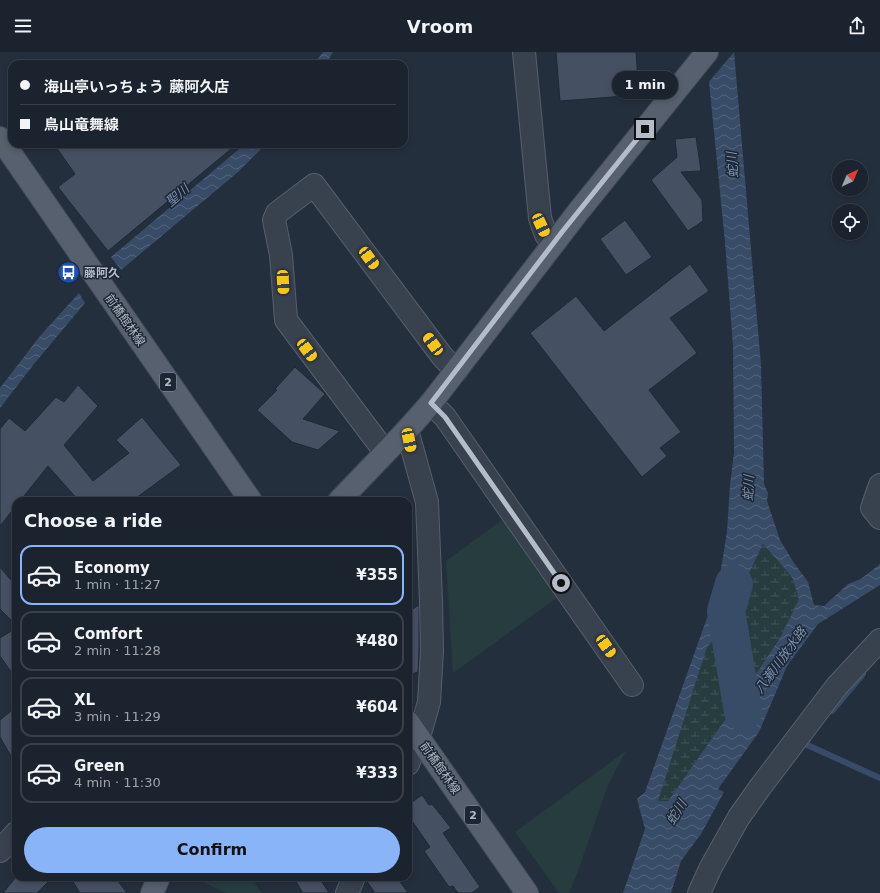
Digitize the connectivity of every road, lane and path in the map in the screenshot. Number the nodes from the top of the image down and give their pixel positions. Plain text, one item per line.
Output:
1 (524, 52) edge
2 (702, 58) edge
3 (0, 138) edge
4 (554, 243) junction
5 (456, 371) junction
6 (431, 403) junction
7 (407, 430) junction
8 (386, 452) junction
9 (880, 485) edge
10 (247, 497) edge
11 (343, 497) edge
12 (880, 518) edge
13 (880, 640) edge
14 (632, 685) dead end
15 (414, 730) edge
16 (412, 741) edge
17 (12, 838) edge
18 (0, 851) edge
19 (157, 881) edge
20 (352, 881) edge
21 (152, 893) edge
22 (347, 893) edge
23 (527, 893) edge
24 (699, 893) edge

1 - 4 street
2 - 4 main road
3 - 10 main road, 前橋館林線 / 2
4 - 5 main road
5 - 6 main road
5 - 8 street
6 - 7 main road
6 - 14 street
7 - 8 main road
7 - 15 street
8 - 11 main road
9 - 12 street
13 - 24 street
15 - 16 street
15 - 23 main road, 前橋館林線 / 2
17 - 18 street
19 - 21 main road
20 - 22 street

